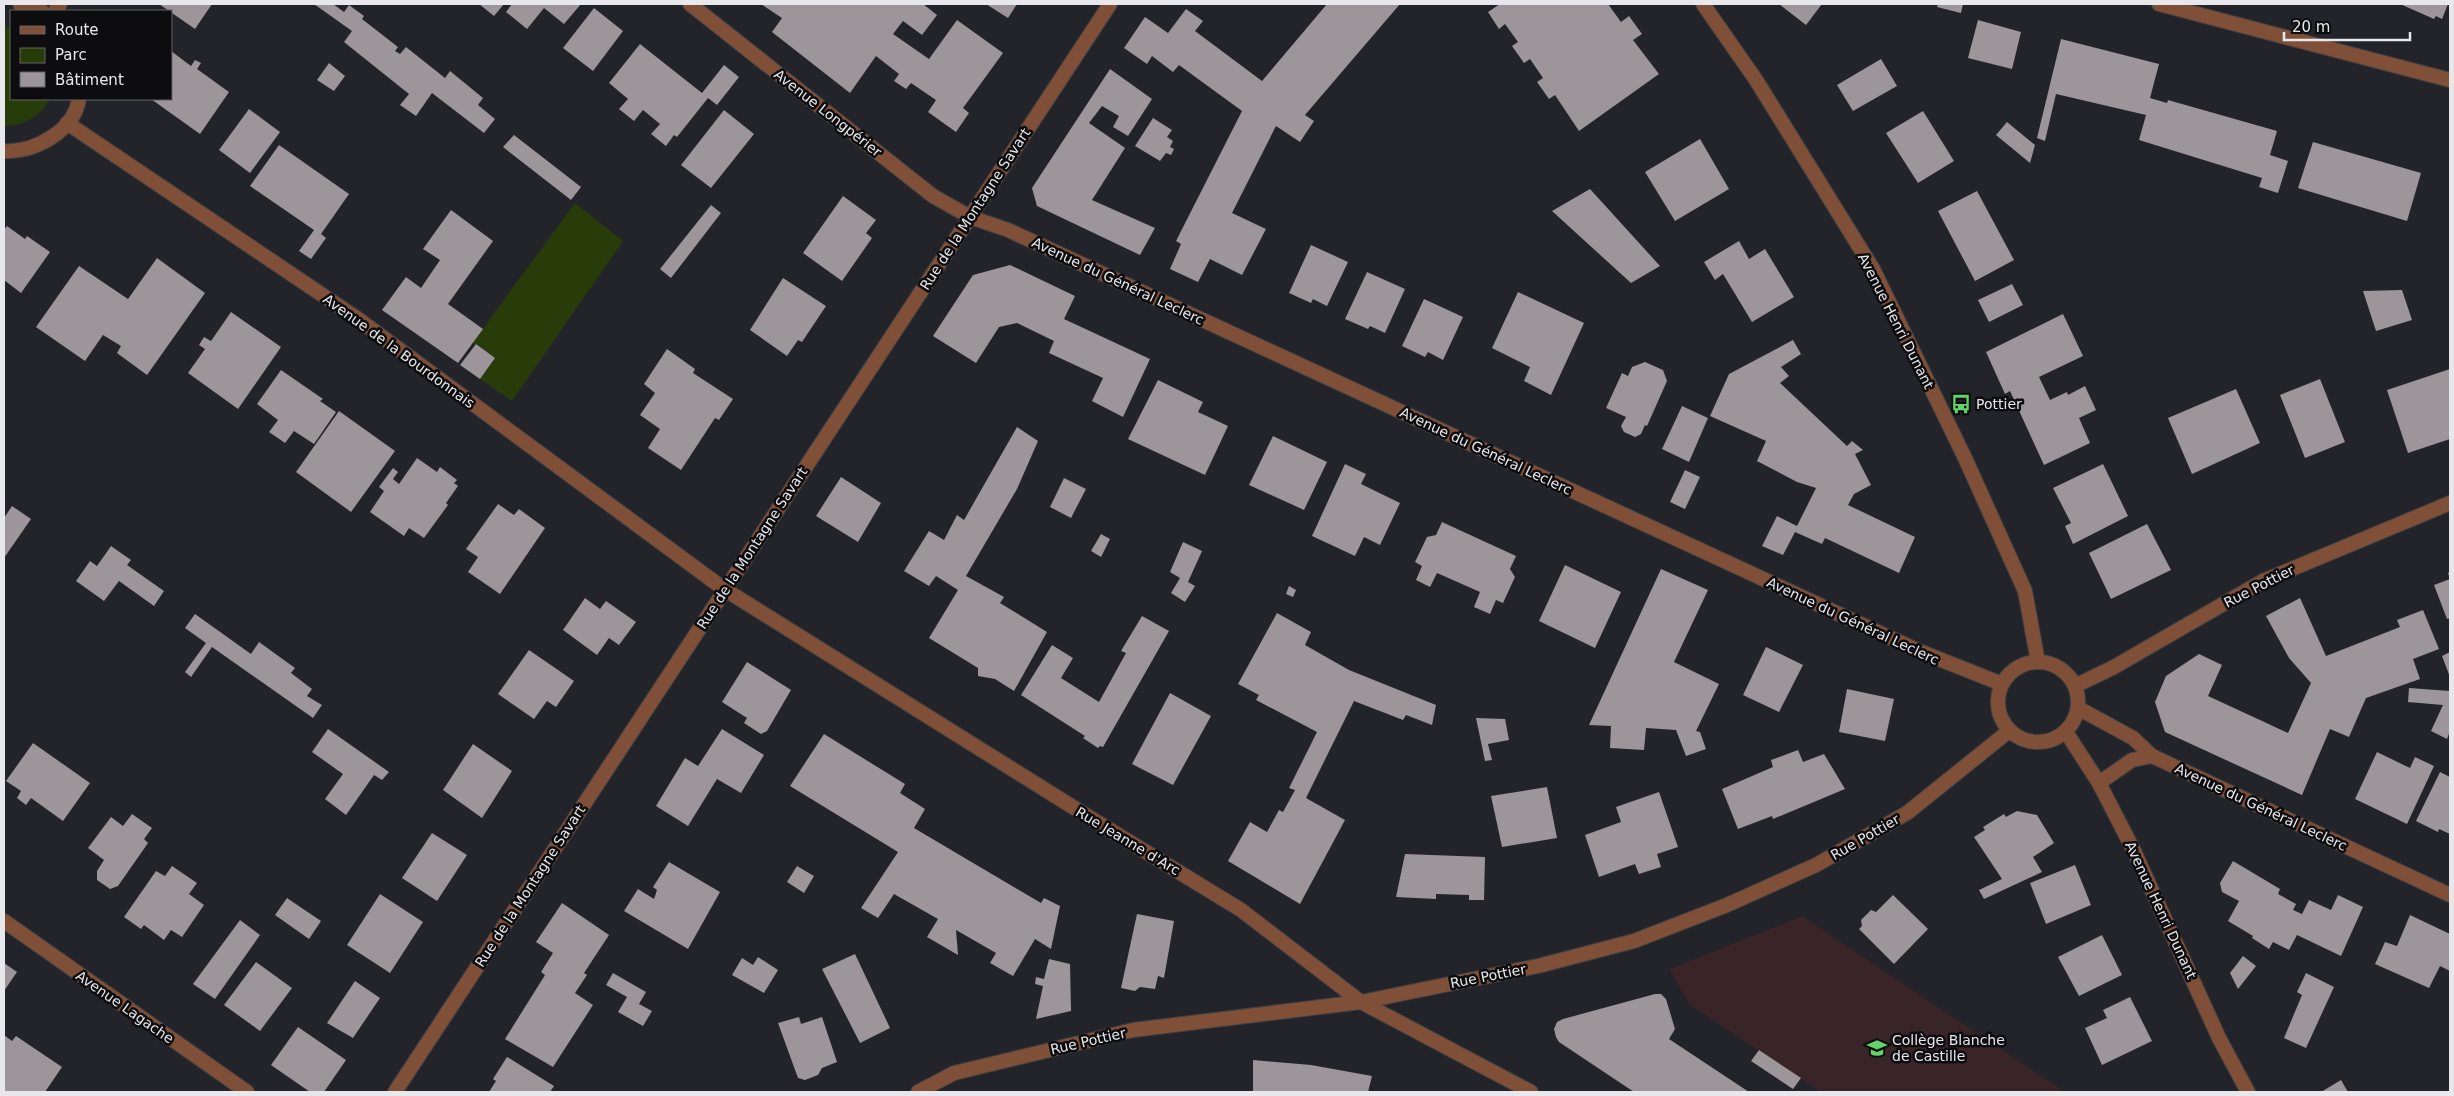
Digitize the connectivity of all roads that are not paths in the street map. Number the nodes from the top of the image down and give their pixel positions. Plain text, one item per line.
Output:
1 (20, 4) edge
2 (690, 4) edge
3 (1110, 4) edge
4 (1703, 4) edge
5 (2159, 4) edge
6 (40, 10) edge
7 (2450, 80) edge
8 (79, 100) edge
9 (67, 123) junction
10 (4, 152) edge
11 (970, 217) junction
12 (2450, 503) edge
13 (724, 589) junction
14 (2038, 662) junction
15 (2002, 684) junction
16 (2075, 686) junction
17 (2078, 708) junction
18 (2009, 731) junction
19 (2066, 732) junction
20 (2152, 756) junction
21 (2099, 783) junction
22 (2450, 895) edge
23 (4, 921) edge
24 (1361, 1002) junction
25 (247, 1092) edge
26 (394, 1092) edge
27 (918, 1092) edge
28 (1531, 1092) edge
29 (2248, 1092) edge

1 - 6 street
2 - 11 street, Avenue Longpérier
3 - 11 street, Rue de la Montagne Savart
4 - 14 street, Avenue Henri Dunant
5 - 7 street
8 - 9 street
9 - 10 street
9 - 13 street, Avenue de la Bourdonnais
11 - 13 street, Rue de la Montagne Savart
11 - 15 street, Avenue du Général Leclerc
12 - 16 street, Rue Pottier
13 - 24 street, Rue Jeanne d'Arc
13 - 26 street, Rue de la Montagne Savart
14 - 15 street
14 - 16 street
15 - 18 street
16 - 17 street
17 - 19 street
17 - 20 street, Avenue du Général Leclerc
18 - 19 street
18 - 24 street, Rue Pottier
19 - 21 street, Avenue Henri Dunant
20 - 21 street
20 - 22 street, Avenue du Général Leclerc
21 - 29 street, Avenue Henri Dunant
23 - 25 street, Avenue Lagache
24 - 27 street, Rue Pottier
24 - 28 street, Rue Jeanne d'Arc

